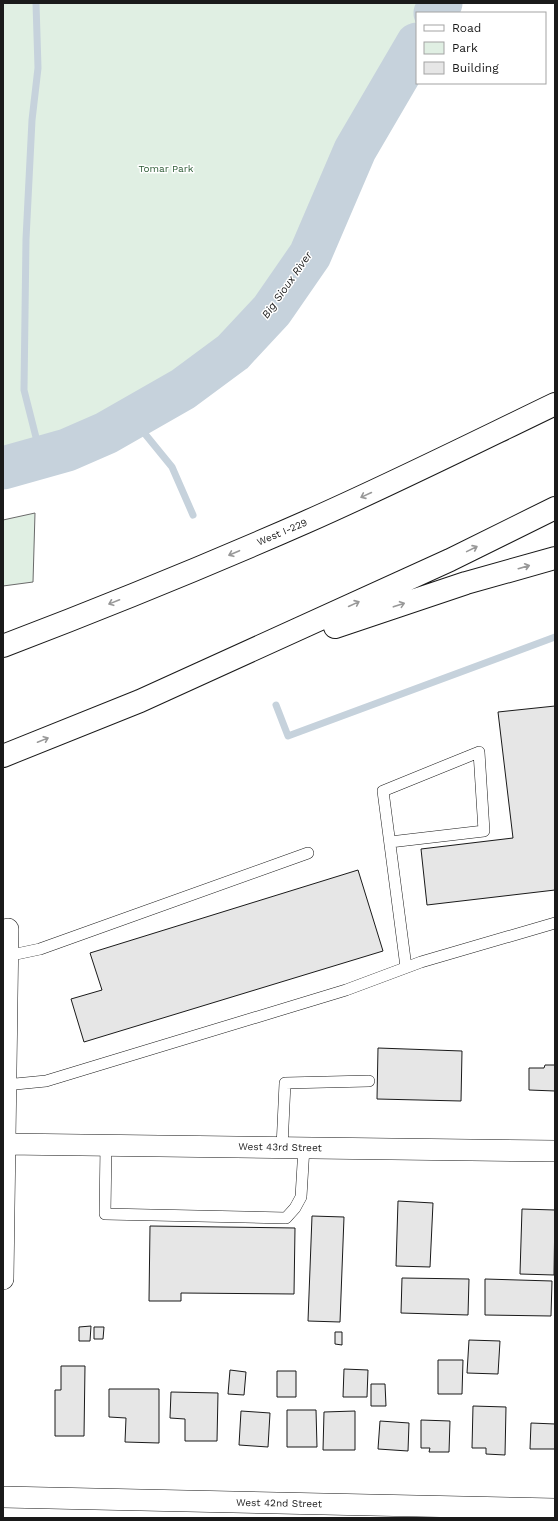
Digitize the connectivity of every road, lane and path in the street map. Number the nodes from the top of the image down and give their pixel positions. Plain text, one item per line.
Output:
1 (555, 394) edge
2 (555, 404) edge
3 (401, 479) junction
4 (555, 508) edge
5 (555, 558) edge
6 (3, 646) edge
7 (140, 701) junction
8 (5, 755) edge
9 (390, 842) junction
10 (308, 853) dead end
11 (555, 923) edge
12 (8, 929) dead end
13 (7, 956) junction
14 (406, 967) junction
15 (369, 1081) dead end
16 (5, 1085) junction
17 (5, 1144) junction
18 (106, 1145) junction
19 (282, 1148) junction
20 (304, 1148) junction
21 (555, 1151) edge
22 (3, 1279) edge
23 (3, 1497) edge
24 (555, 1509) edge

1 - 3 highway
2 - 3 highway, West I-229
3 -> 6 highway, West I-229
7 -> 4 highway
7 -> 5 highway
8 -> 7 highway
9 - 9 lane
9 - 14 lane
10 - 13 lane
11 - 14 lane
12 - 13 street
13 - 16 street
14 - 16 lane
15 - 19 lane
16 - 17 street
17 - 18 street, West 43rd Street
17 - 22 street
18 - 19 street, West 43rd Street
18 - 20 lane
19 - 20 street, West 43rd Street
20 - 21 street, West 43rd Street
23 - 24 street, West 42nd Street

